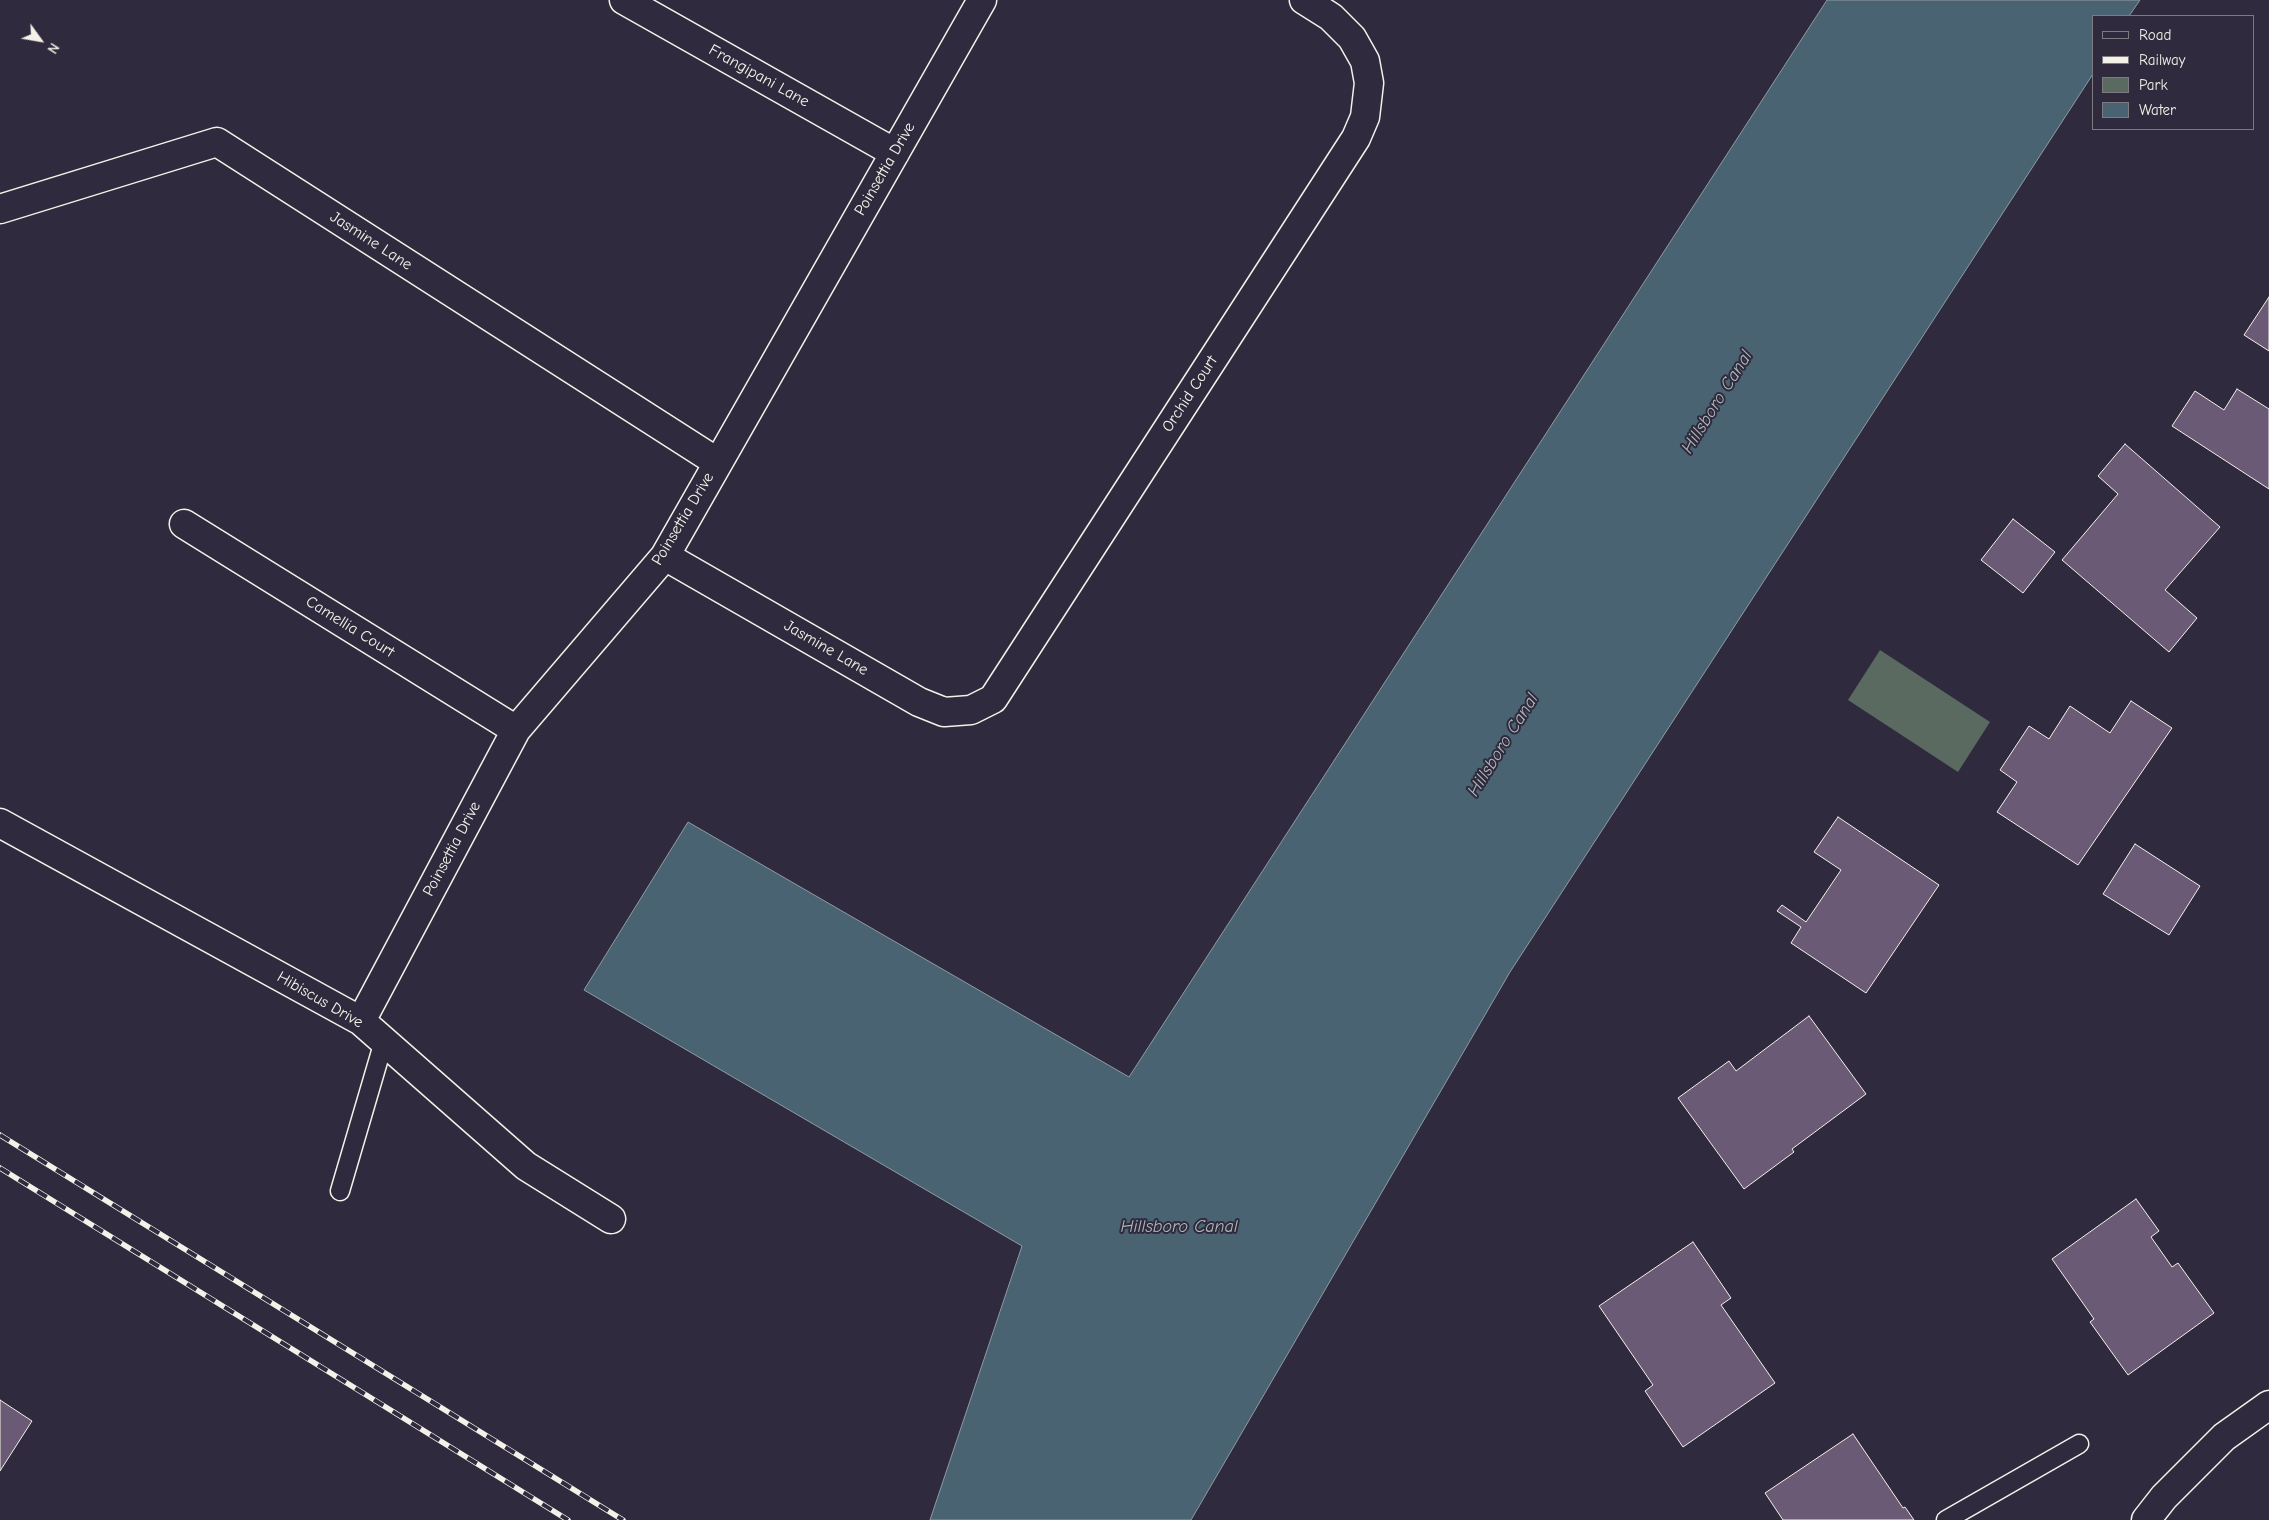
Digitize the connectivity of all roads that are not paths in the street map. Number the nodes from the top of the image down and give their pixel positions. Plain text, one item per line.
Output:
1 (624, 0) edge
2 (982, 0) edge
3 (1304, 0) edge
4 (894, 153) junction
5 (0, 209) edge
6 (717, 462) junction
7 (184, 524) dead end
8 (665, 556) junction
9 (993, 699) joint
10 (516, 730) junction
11 (0, 823) edge
12 (361, 1021) junction
13 (384, 1041) junction
14 (340, 1191) dead end
15 (611, 1219) dead end
16 (2269, 1405) edge
17 (2078, 1444) dead end
18 (1946, 1520) edge
19 (2146, 1520) edge

1 - 4 street, Frangipani Lane
2 - 4 street, Poinsettia Drive
3 - 9 street, Orchid Court
4 - 6 street, Poinsettia Drive
5 - 6 street, Jasmine Lane
6 - 8 street, Poinsettia Drive
7 - 10 street, Camellia Court
8 - 9 street, Jasmine Lane
8 - 10 street, Poinsettia Drive
10 - 12 street, Poinsettia Drive
11 - 12 street, Hibiscus Drive
12 - 13 street, Hibiscus Drive
13 - 14 lane
13 - 15 street, Hibiscus Drive
16 - 19 street
17 - 18 lane

